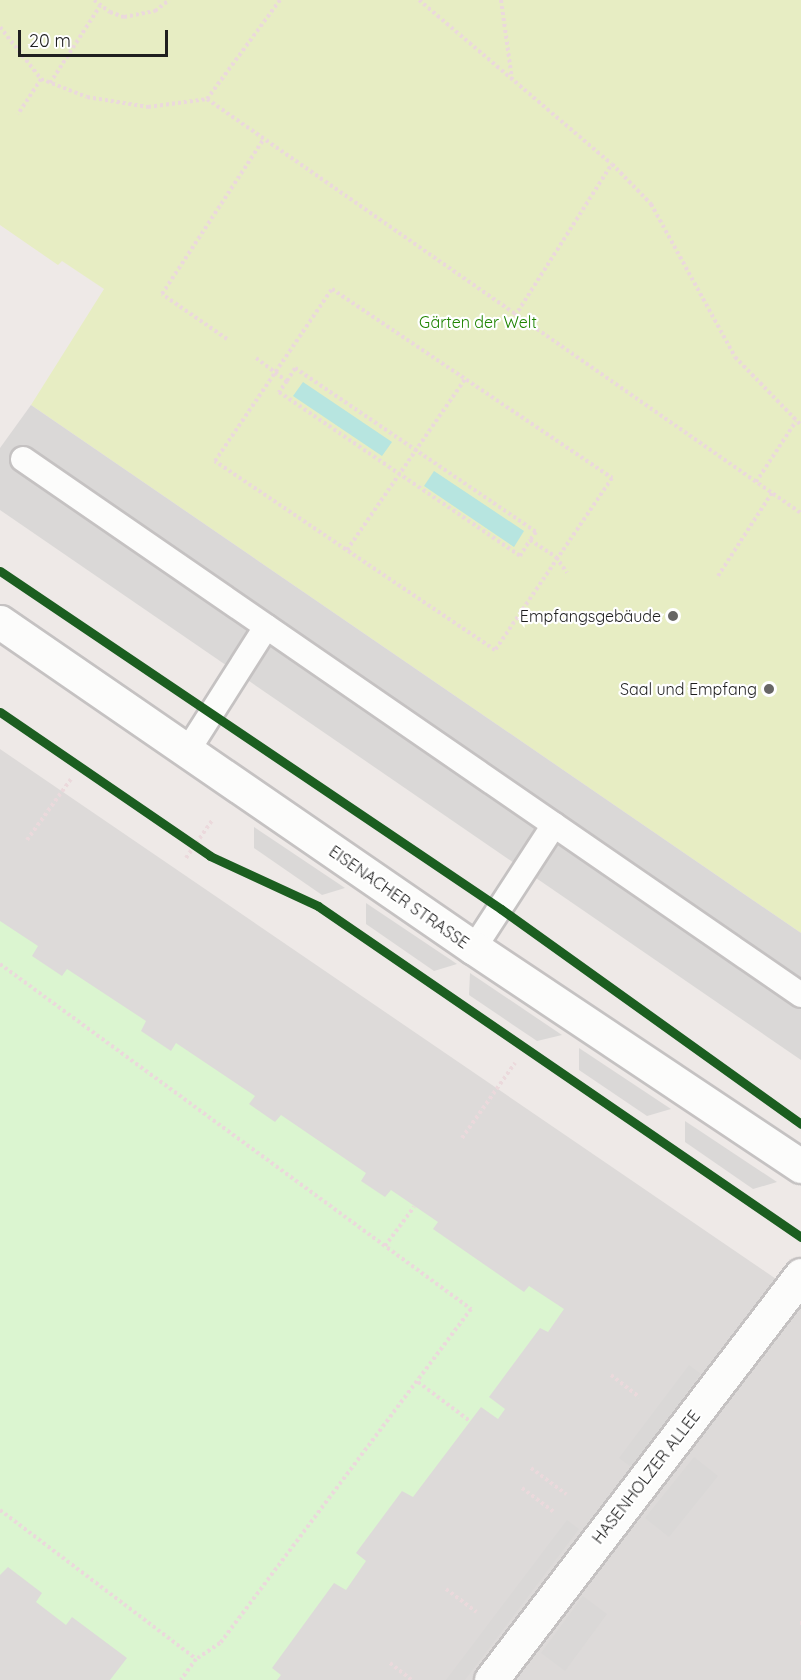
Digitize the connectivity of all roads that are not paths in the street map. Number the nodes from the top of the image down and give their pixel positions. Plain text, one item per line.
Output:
1 (23, 459) dead end
2 (0, 622) edge
3 (266, 627) junction
4 (188, 750) junction
5 (554, 825) junction
6 (474, 948) junction
7 (801, 995) edge
8 (801, 1166) edge
9 (801, 1275) edge
10 (491, 1680) edge

1 - 3 lane
2 - 4 street, EISENACHER STRASSE
3 - 4 lane
3 - 5 lane
4 - 6 street, EISENACHER STRASSE
5 - 6 lane
5 - 7 lane
6 - 8 street, EISENACHER STRASSE
9 - 10 street, HASENHOLZER ALLEE

